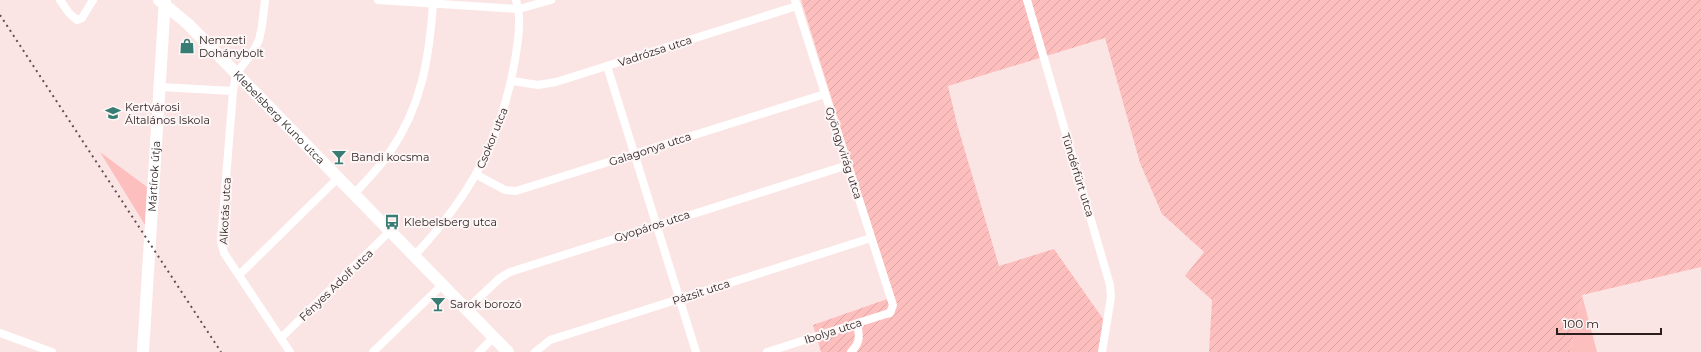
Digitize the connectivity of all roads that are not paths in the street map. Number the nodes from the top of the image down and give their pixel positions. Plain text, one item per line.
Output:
1 (60, 0) edge
2 (93, 0) edge
3 (265, 0) edge
4 (378, 0) edge
5 (516, 0) edge
6 (551, 0) edge
7 (1027, 0) edge
8 (163, 1) edge
9 (796, 3) edge
10 (433, 4) junction
11 (519, 9) junction
12 (607, 66) junction
13 (236, 74) junction
14 (512, 81) junction
15 (160, 87) junction
16 (232, 91) junction
17 (825, 94) junction
18 (634, 154) junction
19 (848, 165) junction
20 (477, 175) junction
21 (338, 178) junction
22 (354, 194) junction
23 (657, 224) junction
24 (390, 231) junction
25 (871, 238) junction
26 (414, 255) junction
27 (239, 275) junction
28 (442, 284) junction
29 (680, 299) junction
30 (893, 305) joint
31 (467, 309) junction
32 (857, 324) junction
33 (0, 334) edge
34 (281, 338) junction
35 (494, 338) junction
36 (52, 352) edge
37 (143, 352) edge
38 (290, 352) edge
39 (373, 352) edge
40 (479, 352) edge
41 (508, 352) edge
42 (535, 352) edge
43 (696, 352) edge
44 (767, 352) edge
45 (851, 352) edge
46 (1102, 352) edge

1 - 2 street
3 - 13 street
4 - 10 street
5 - 11 street, Csokor utca
6 - 11 street
7 - 46 street, Tündérfürt utca
8 - 13 street, Klebelsberg Kuno utca
8 - 15 street, Mártírok útja
9 - 12 street, Vadrózsa utca
9 - 17 street, Gyöngyvirág utca
10 - 11 street
10 - 22 street
11 - 14 street, Csokor utca
12 - 14 street, Vadrózsa utca
12 - 18 street
13 - 16 street, Alkotás utca
13 - 21 street, Klebelsberg Kuno utca
14 - 20 street, Csokor utca
15 - 16 street, Klebelsberg Kuno utca
15 - 37 street, Mártírok útja
16 - 27 street, Alkotás utca
17 - 18 street, Galagonya utca
17 - 19 street, Gyöngyvirág utca
18 - 20 street, Galagonya utca
18 - 23 street
19 - 23 street, Gyopáros utca
19 - 25 street, Gyöngyvirág utca
20 - 26 street, Csokor utca
21 - 22 street, Klebelsberg Kuno utca
21 - 27 street
22 - 24 street, Klebelsberg Kuno utca
23 - 29 street
23 - 31 street, Gyopáros utca
24 - 26 street, Klebelsberg Kuno utca
24 - 34 street, Fényes Adolf utca
25 - 29 street, Pázsit utca
25 - 30 street, Gyöngyvirág utca
26 - 28 street, Klebelsberg Kuno utca
27 - 34 street, Alkotás utca
28 - 31 street, Klebelsberg Kuno utca
28 - 39 street
29 - 42 street, Pázsit utca
29 - 43 street
30 - 32 street, Ibolya utca
31 - 35 street, Klebelsberg Kuno utca
32 - 44 street, Ibolya utca
32 - 45 street
33 - 36 street
34 - 38 street, Alkotás utca
35 - 40 street
35 - 41 street, Klebelsberg Kuno utca

